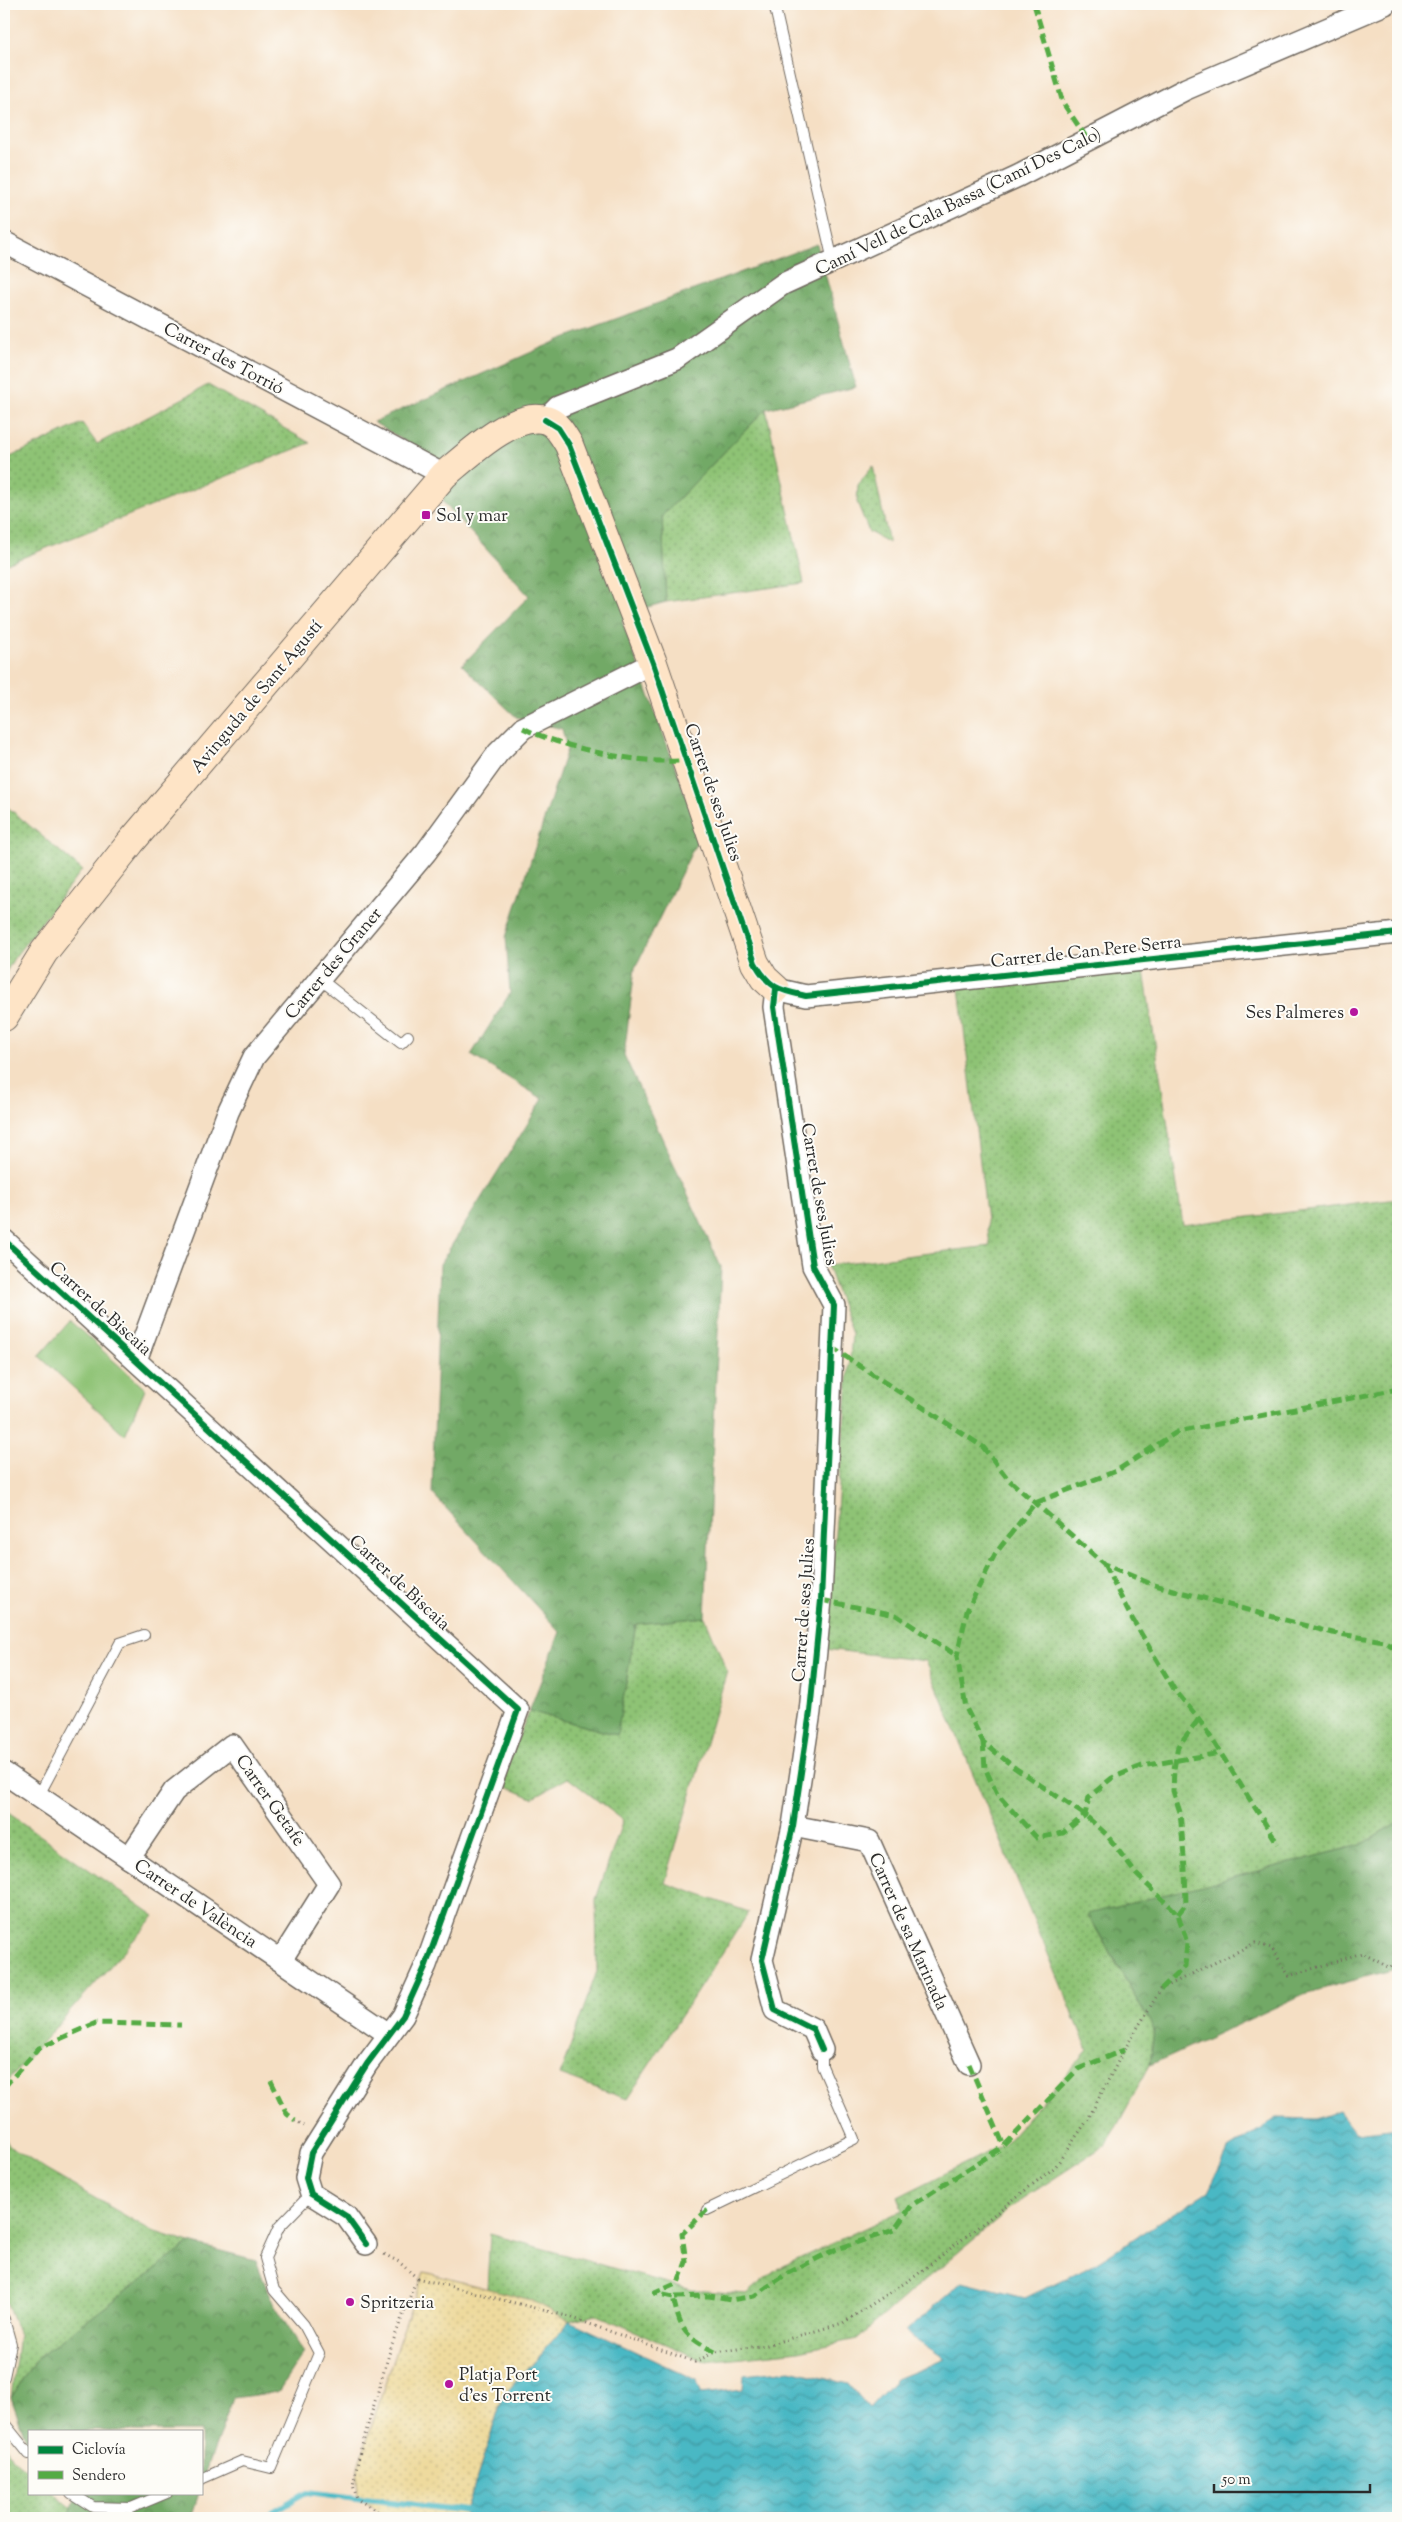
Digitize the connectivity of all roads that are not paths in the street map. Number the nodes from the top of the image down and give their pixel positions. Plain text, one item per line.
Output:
1 (774, 4) edge
2 (1385, 4) edge
3 (4, 242) edge
4 (833, 261) junction
5 (546, 420) junction
6 (444, 475) junction
7 (653, 663) junction
8 (1398, 933) edge
9 (320, 979) junction
10 (776, 990) junction
11 (4, 1017) edge
12 (408, 1036) dead end
13 (4, 1240) edge
14 (136, 1360) junction
15 (144, 1636) dead end
16 (4, 1773) edge
17 (38, 1797) junction
18 (792, 1826) junction
19 (129, 1858) junction
20 (281, 1960) junction
21 (388, 2033) junction
22 (822, 2050) joint
23 (969, 2064) dead end
24 (311, 2194) junction
25 (707, 2210) dead end
26 (366, 2244) road end
27 (4, 2319) edge
28 (4, 2376) edge
29 (4, 2423) edge
30 (28, 2453) edge
31 (202, 2479) edge
32 (73, 2494) edge
33 (165, 2494) edge

1 - 4 lane
2 - 4 street, Camí Vell de Cala Bassa (Camí Des Calo)
3 - 6 street, Carrer des Torrió
4 - 5 street, Camí Vell de Cala Bassa (Camí Des Calo)
5 - 6 street, Avinguda de Sant Agustí
5 - 7 street, Carrer de ses Julies
6 - 11 street, Avinguda de Sant Agustí
7 - 9 street, Carrer des Graner
7 - 10 street, Carrer de ses Julies
8 - 10 street, Carrer de Can Pere Serra
9 - 12 lane
9 - 14 street, Carrer des Graner
10 - 18 street, Carrer de ses Julies
13 - 14 street, Carrer de Biscaia
14 - 21 street, Carrer de Biscaia
15 - 17 lane
16 - 17 street, Carrer de València
17 - 19 street, Carrer de València
18 - 22 street, Carrer de ses Julies
18 - 23 street, Carrer de sa Marinada
19 - 20 street, Carrer de València
19 - 20 street, Carrer Getafe
20 - 21 street, Carrer de València
21 - 24 street
22 - 25 lane
24 - 26 street
24 - 31 lane
27 - 28 lane
29 - 30 lane
32 - 33 lane

